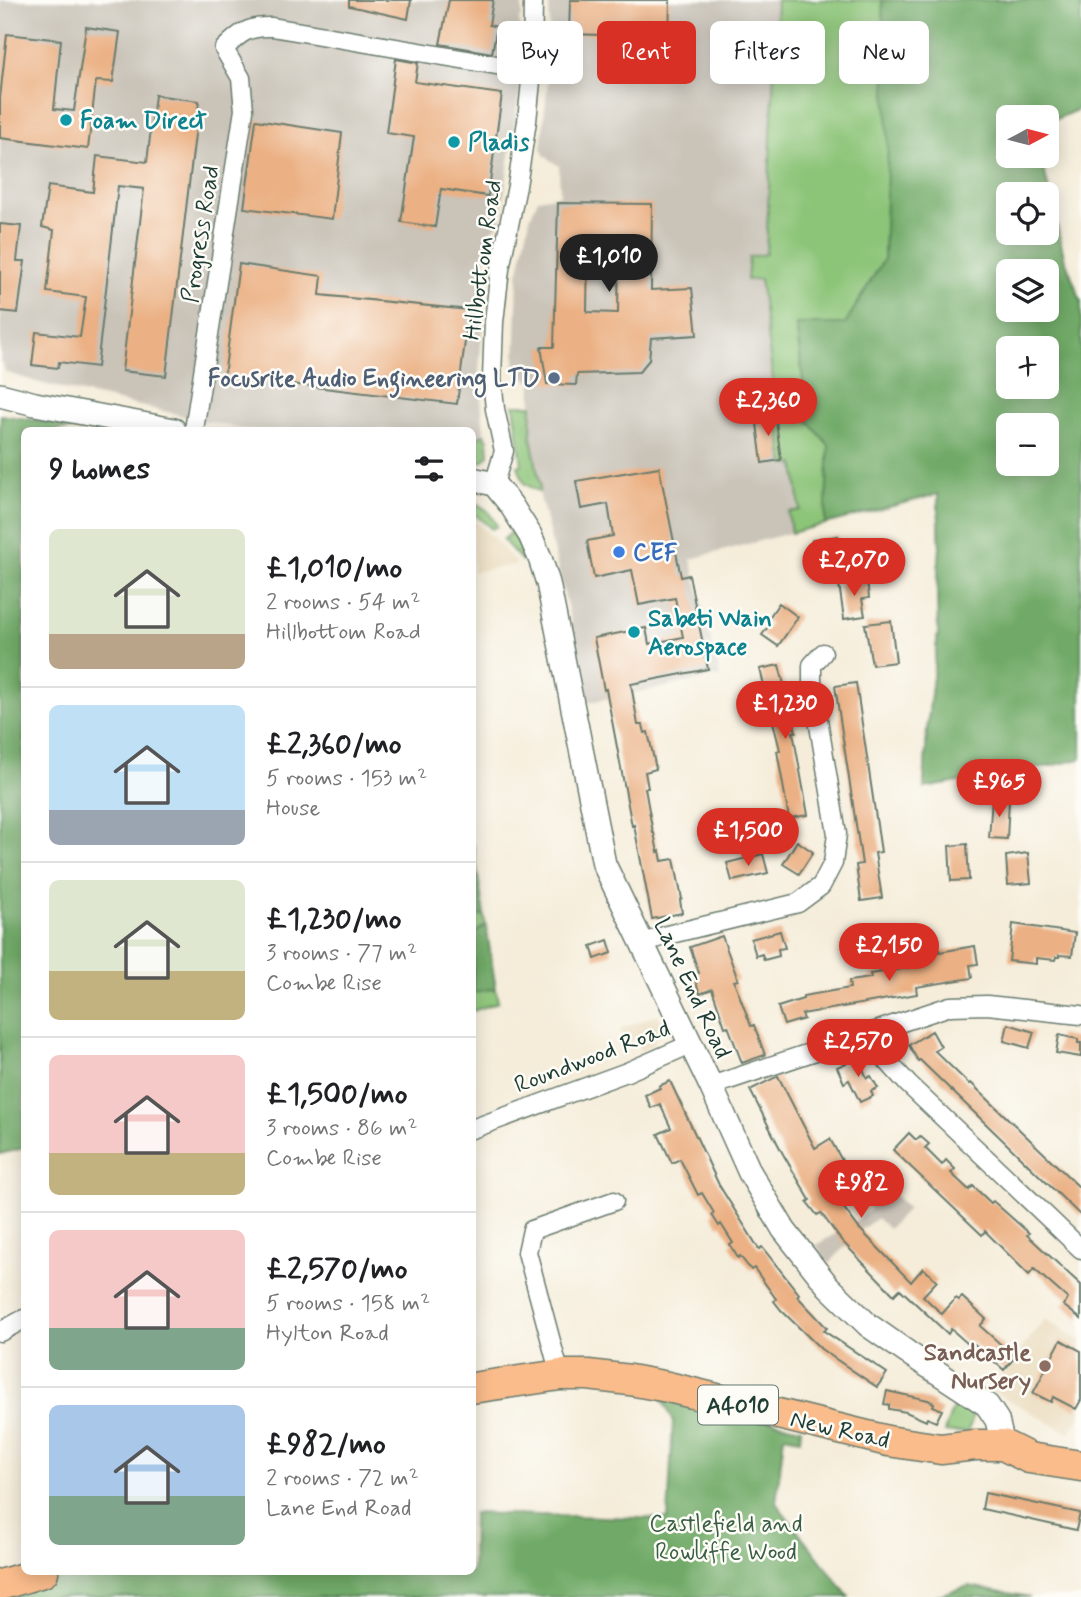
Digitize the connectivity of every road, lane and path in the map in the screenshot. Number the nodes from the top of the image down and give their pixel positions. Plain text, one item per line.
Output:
1 (533, 0) edge
2 (533, 21) edge
3 (497, 65) edge
4 (531, 84) edge
5 (0, 395) edge
6 (158, 427) edge
7 (194, 427) edge
8 (483, 482) edge
9 (823, 653) dead end
10 (643, 943) junction
11 (1081, 1015) edge
12 (868, 1033) junction
13 (691, 1044) junction
14 (710, 1086) junction
15 (476, 1128) edge
16 (614, 1201) dead end
17 (1081, 1248) edge
18 (21, 1321) edge
19 (0, 1332) edge
20 (560, 1375) junction
21 (476, 1387) edge
22 (1003, 1446) junction
23 (1081, 1465) edge
24 (33, 1575) edge
25 (0, 1585) edge

1 - 2 street, Hillbottom Road
3 - 7 street, Progress Road
4 - 8 street, Hillbottom Road
5 - 6 street
8 - 10 street, Lane End Road
9 - 10 street
10 - 13 street, Lane End Road
11 - 12 street
12 - 14 street
12 - 17 street
13 - 14 street, Lane End Road
13 - 15 street, Roundwood Road
14 - 22 street, Lane End Road
16 - 20 street
18 - 19 street
20 - 21 highway, New Road / A4010
20 - 22 highway, New Road / A4010
22 - 23 highway, A4010
24 - 25 highway

